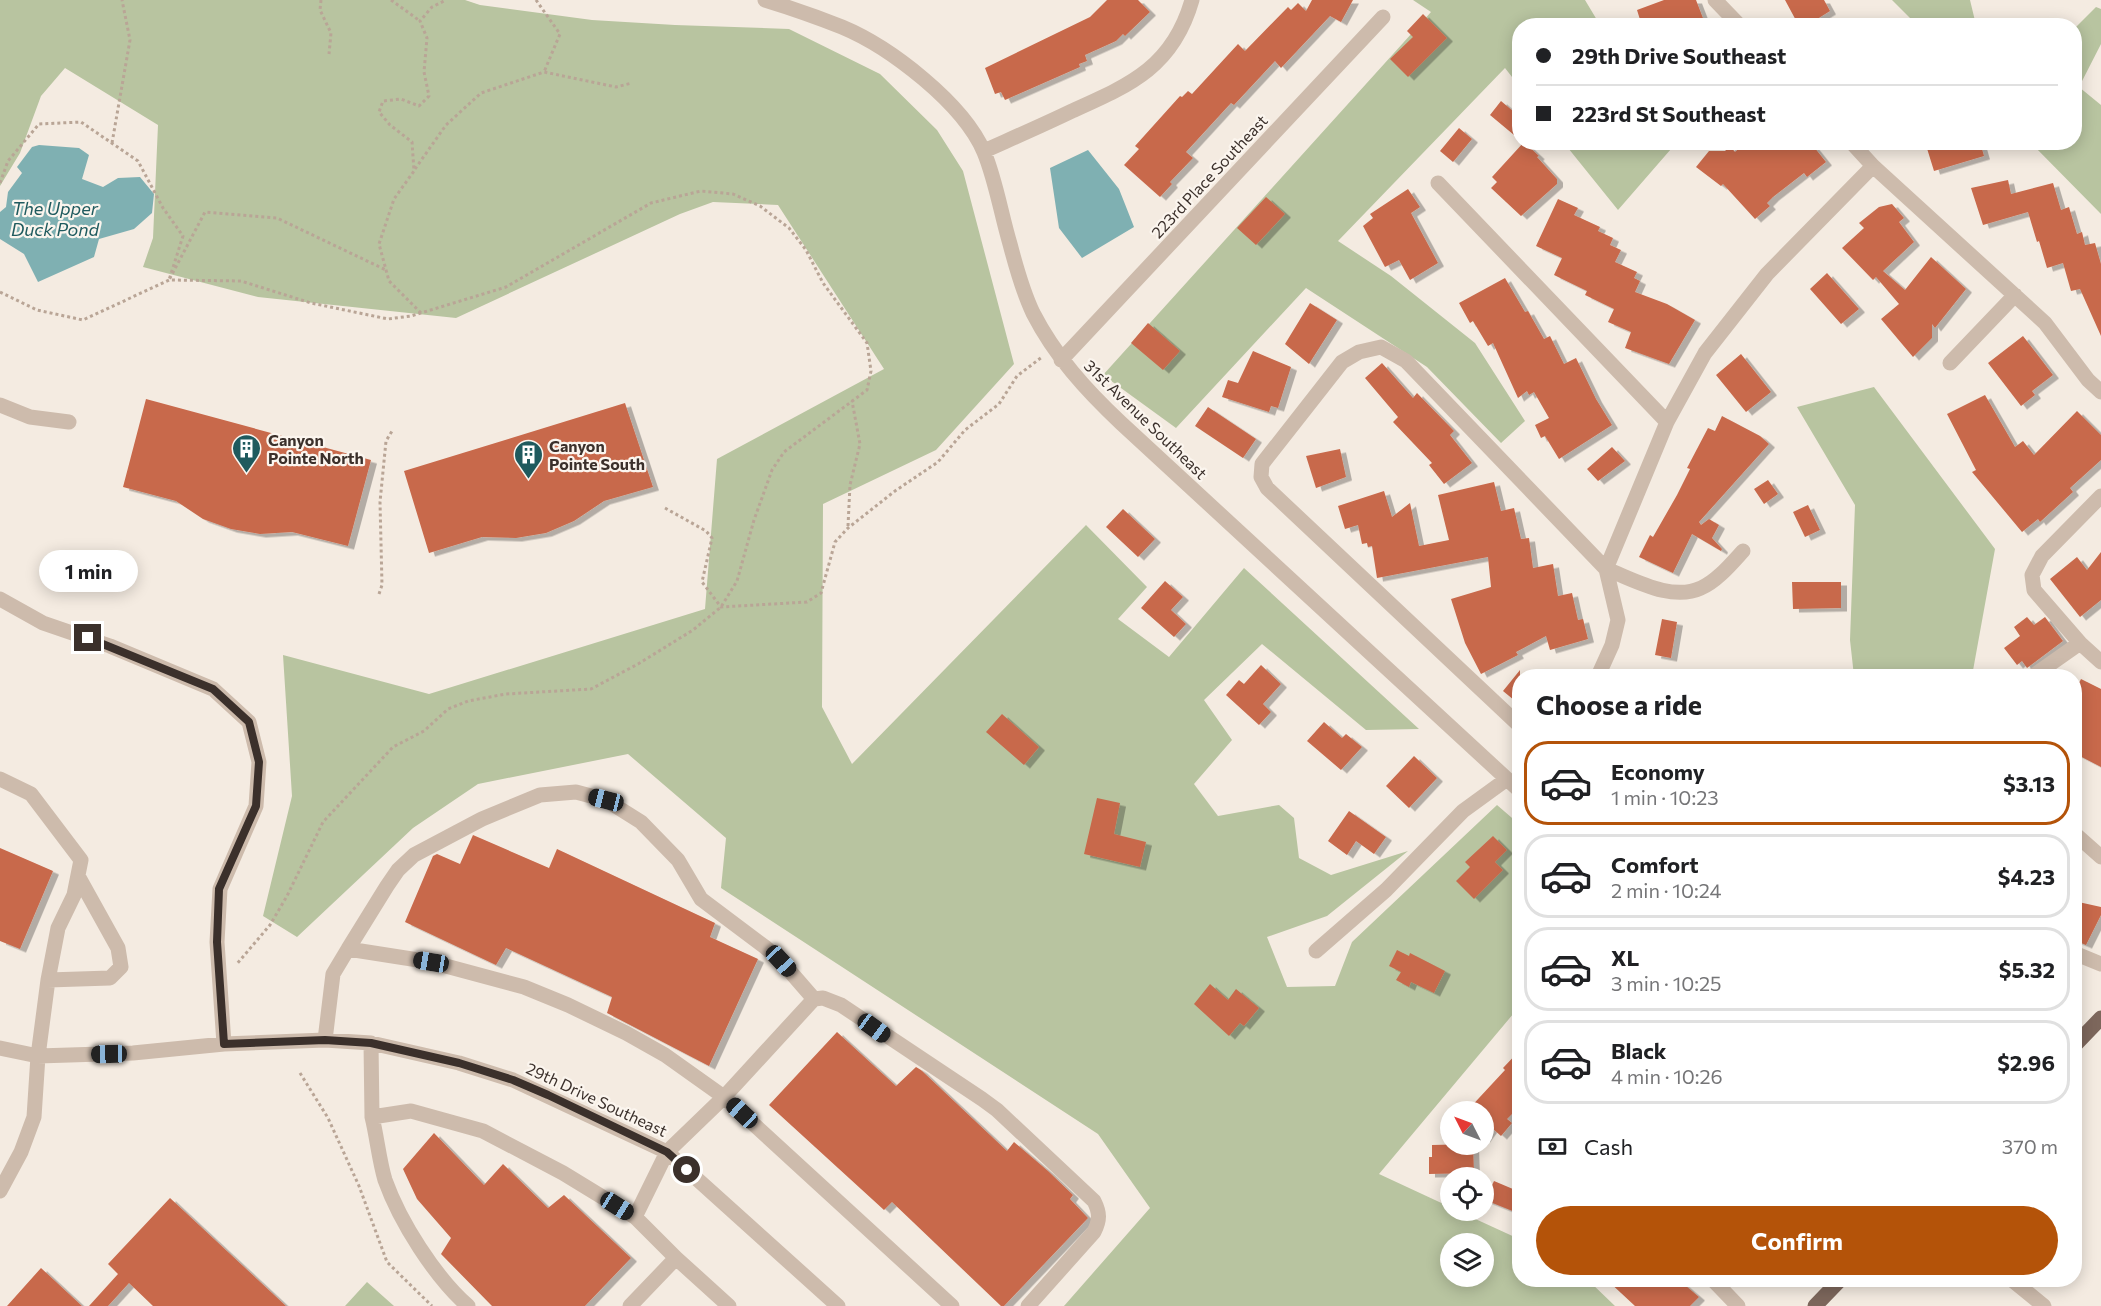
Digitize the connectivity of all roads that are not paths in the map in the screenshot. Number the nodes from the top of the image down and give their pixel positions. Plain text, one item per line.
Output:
1 (765, 0) edge
2 (1192, 0) edge
3 (1715, 0) edge
4 (1383, 17) dead end
5 (1732, 18) edge
6 (1858, 150) edge
7 (984, 151) junction
8 (1873, 166) junction
9 (1438, 183) dead end
10 (2015, 295) junction
11 (1057, 354) junction
12 (1950, 363) dead end
13 (2101, 392) edge
14 (0, 405) edge
15 (69, 422) dead end
16 (1667, 422) junction
17 (2101, 496) edge
18 (1743, 551) dead end
19 (1606, 568) junction
20 (0, 599) edge
21 (2080, 643) junction
22 (2101, 662) edge
23 (1601, 669) edge
24 (2042, 669) edge
25 (1512, 718) edge
26 (0, 779) edge
27 (1507, 779) junction
28 (1512, 784) edge
29 (2082, 840) edge
30 (2101, 857) edge
31 (78, 876) junction
32 (348, 949) junction
33 (1316, 951) dead end
34 (2082, 956) edge
35 (2101, 964) edge
36 (48, 980) junction
37 (814, 999) junction
38 (2101, 1018) edge
39 (2082, 1038) edge
40 (325, 1040) junction
41 (371, 1043) junction
42 (224, 1044) junction
43 (0, 1048) edge
44 (38, 1056) junction
45 (724, 1096) junction
46 (372, 1117) junction
47 (667, 1152) junction
48 (0, 1191) edge
49 (635, 1217) junction
50 (676, 1258) junction
51 (1720, 1287) edge
52 (1833, 1287) edge
53 (2021, 1287) edge
54 (468, 1306) edge
55 (630, 1306) edge
56 (729, 1306) edge
57 (838, 1306) edge
58 (951, 1306) edge
59 (1028, 1306) edge
60 (1738, 1306) edge
61 (1815, 1306) edge
62 (2044, 1306) edge

1 - 7 street, 31st Avenue Southeast
2 - 7 street
3 - 5 street
4 - 11 street, 223rd Place Southeast
6 - 8 street
7 - 11 street, 31st Avenue Southeast
8 - 10 street
8 - 16 street
9 - 16 street
10 - 12 street
10 - 13 street
11 - 27 street, 31st Avenue Southeast
14 - 15 street
16 - 19 street
17 - 21 street
18 - 19 street
19 - 23 street
19 - 25 street
20 - 42 street
21 - 22 street
21 - 24 street
26 - 31 street
27 - 28 street, 31st Avenue Southeast
27 - 33 street
29 - 30 street
31 - 36 street
31 - 36 street
32 - 37 street
32 - 40 street
32 - 45 street
34 - 35 street
36 - 44 street
37 - 45 street
37 - 59 street
38 - 39 main road
40 - 41 street, 29th Drive Southeast
40 - 42 street, 29th Drive Southeast
41 - 46 street
41 - 47 street, 29th Drive Southeast
42 - 44 street, 29th Drive Southeast
43 - 44 street, 29th Drive Southeast
44 - 48 street
45 - 47 street
45 - 58 street
46 - 49 street
46 - 54 street
47 - 49 street
47 - 57 street, 29th Drive Southeast
49 - 50 street
50 - 55 street
50 - 56 street
51 - 60 street
52 - 61 main road
53 - 62 street

